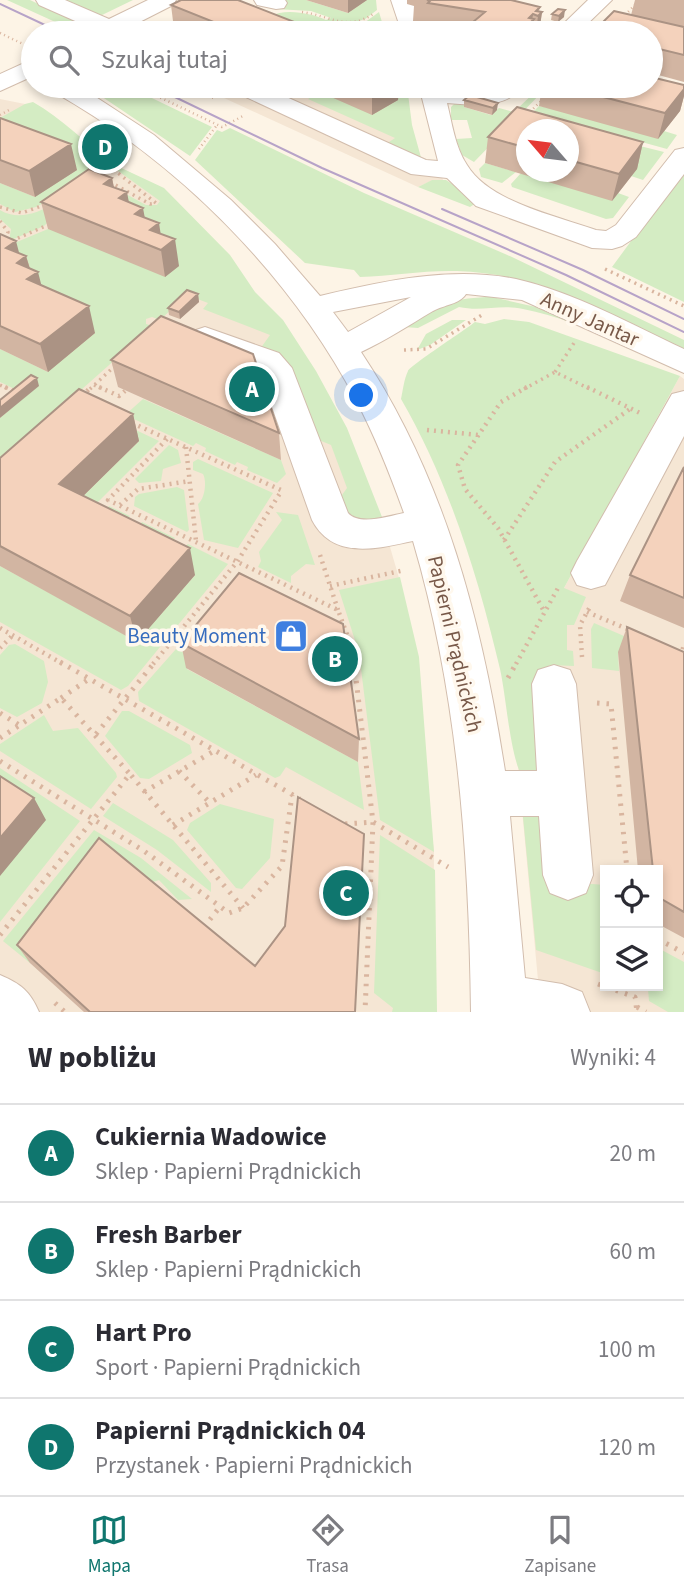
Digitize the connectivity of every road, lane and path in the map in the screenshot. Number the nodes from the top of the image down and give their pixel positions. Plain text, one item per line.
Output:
1 (47, 0) edge
2 (165, 0) edge
3 (601, 0) edge
4 (391, 4) edge
5 (279, 5) edge
6 (86, 21) edge
7 (124, 21) edge
8 (335, 21) edge
9 (360, 21) edge
10 (404, 21) edge
11 (578, 21) edge
12 (0, 33) edge
13 (21, 53) edge
14 (5, 57) dead end
15 (21, 62) edge
16 (21, 75) edge
17 (0, 84) edge
18 (82, 98) edge
19 (161, 98) edge
20 (268, 98) edge
21 (434, 98) edge
22 (543, 98) edge
23 (15, 107) dead end
24 (247, 114) dead end
25 (0, 115) edge
26 (524, 119) edge
27 (217, 125) junction
28 (198, 150) dead end
29 (684, 156) edge
30 (122, 162) dead end
31 (110, 168) junction
32 (455, 170) junction
33 (97, 174) junction
34 (87, 180) edge
35 (45, 204) edge
36 (0, 207) edge
37 (0, 221) edge
38 (55, 221) edge
39 (0, 246) edge
40 (492, 286) junction
41 (313, 307) junction
42 (478, 316) dead end
43 (580, 333) dead end
44 (196, 334) edge
45 (342, 347) junction
46 (405, 351) dead end
47 (122, 360) edge
48 (684, 362) edge
49 (555, 372) junction
50 (0, 385) edge
51 (94, 385) junction
52 (125, 391) edge
53 (19, 394) edge
54 (84, 394) junction
55 (93, 398) edge
56 (75, 402) edge
57 (630, 408) junction
58 (674, 415) edge
59 (126, 420) edge
60 (426, 430) dead end
61 (479, 435) junction
62 (167, 439) junction
63 (186, 447) junction
64 (190, 481) junction
65 (282, 490) junction
66 (292, 495) dead end
67 (108, 500) junction
68 (120, 505) junction
69 (101, 507) edge
70 (426, 523) junction
71 (504, 540) junction
72 (196, 542) junction
73 (237, 562) junction
74 (410, 569) dead end
75 (583, 583) junction
76 (330, 586) dead end
77 (587, 612) junction
78 (545, 613) junction
79 (0, 628) edge
80 (634, 632) edge
81 (13, 635) junction
82 (684, 644) edge
83 (669, 647) edge
84 (0, 648) edge
85 (682, 653) edge
86 (682, 665) edge
87 (558, 678) junction
88 (89, 679) junction
89 (61, 698) junction
90 (124, 699) junction
91 (0, 713) edge
92 (19, 725) junction
93 (96, 734) junction
94 (0, 738) edge
95 (214, 751) junction
96 (0, 761) edge
97 (179, 771) junction
98 (130, 774) junction
99 (257, 775) junction
100 (144, 792) junction
101 (485, 793) junction
102 (562, 794) junction
103 (292, 795) junction
104 (210, 803) junction
105 (308, 804) edge
106 (93, 818) junction
107 (338, 820) edge
108 (373, 822) junction
109 (173, 825) junction
110 (347, 825) junction
111 (344, 834) edge
112 (627, 865) edge
113 (450, 869) dead end
114 (568, 875) dead end
115 (219, 908) junction
116 (243, 908) junction
117 (199, 933) edge
118 (0, 935) edge
119 (663, 942) edge
120 (684, 953) edge
121 (0, 1003) edge
122 (636, 1006) dead end
123 (499, 1007) edge
124 (11, 1012) edge
125 (365, 1012) edge
126 (562, 1012) edge
127 (646, 1012) edge

1 - 6 street
2 - 7 street
3 - 11 street
4 - 9 path
4 - 10 street
5 - 8 path
12 - 13 path
14 - 15 street, Papierni Prądnickich
16 - 17 street
18 - 41 street, Papierni Prądnickich
19 - 27 path
20 - 32 street
21 - 32 street
22 - 26 path
23 - 25 path
24 - 27 path
27 - 28 path
29 - 32 street
30 - 31 path
31 - 33 path
31 - 33 path
33 - 34 path
35 - 36 path
37 - 39 path
38 - 39 path
40 - 41 street, Anny Jantar
40 - 45 street, Anny Jantar
40 - 48 street, Anny Jantar
41 - 45 street, Papierni Prądnickich
42 - 46 path
43 - 49 path
44 - 70 street
45 - 70 street, Papierni Prądnickich
47 - 51 path
49 - 57 path
49 - 61 path
50 - 53 path
51 - 52 path
51 - 54 path
54 - 55 path
54 - 56 path
57 - 58 path
57 - 71 path
58 - 75 street
59 - 62 path
60 - 61 path
61 - 71 path
62 - 63 path
62 - 67 path
63 - 64 path
63 - 65 path
64 - 68 path
64 - 72 path
65 - 66 path
65 - 73 path
67 - 68 path
67 - 69 path
68 - 72 path
70 - 101 street, Papierni Prądnickich
71 - 78 path
72 - 73 path
73 - 90 path
73 - 108 path
74 - 76 path
75 - 77 path
75 - 78 path
77 - 80 path
77 - 87 path
78 - 87 path
79 - 81 path
81 - 84 path
81 - 88 path
82 - 85 path
83 - 85 path
85 - 86 path
87 - 102 street
87 - 112 path
88 - 89 path
88 - 90 path
89 - 92 path
89 - 93 path
90 - 93 path
90 - 95 path
91 - 92 path
92 - 94 path
93 - 98 path
95 - 97 path
95 - 99 path
96 - 106 path
97 - 100 path
97 - 104 path
98 - 100 path
98 - 106 path
99 - 103 path
99 - 104 path
100 - 109 path
101 - 102 street
101 - 123 street, Papierni Prądnickich
102 - 114 street
103 - 105 path
103 - 116 path
104 - 109 path
106 - 115 path
106 - 118 path
107 - 110 path
108 - 110 path
108 - 113 path
108 - 125 path
109 - 116 path
110 - 111 path
115 - 116 path
115 - 117 path
119 - 120 path
121 - 124 street
122 - 127 path
123 - 126 street

